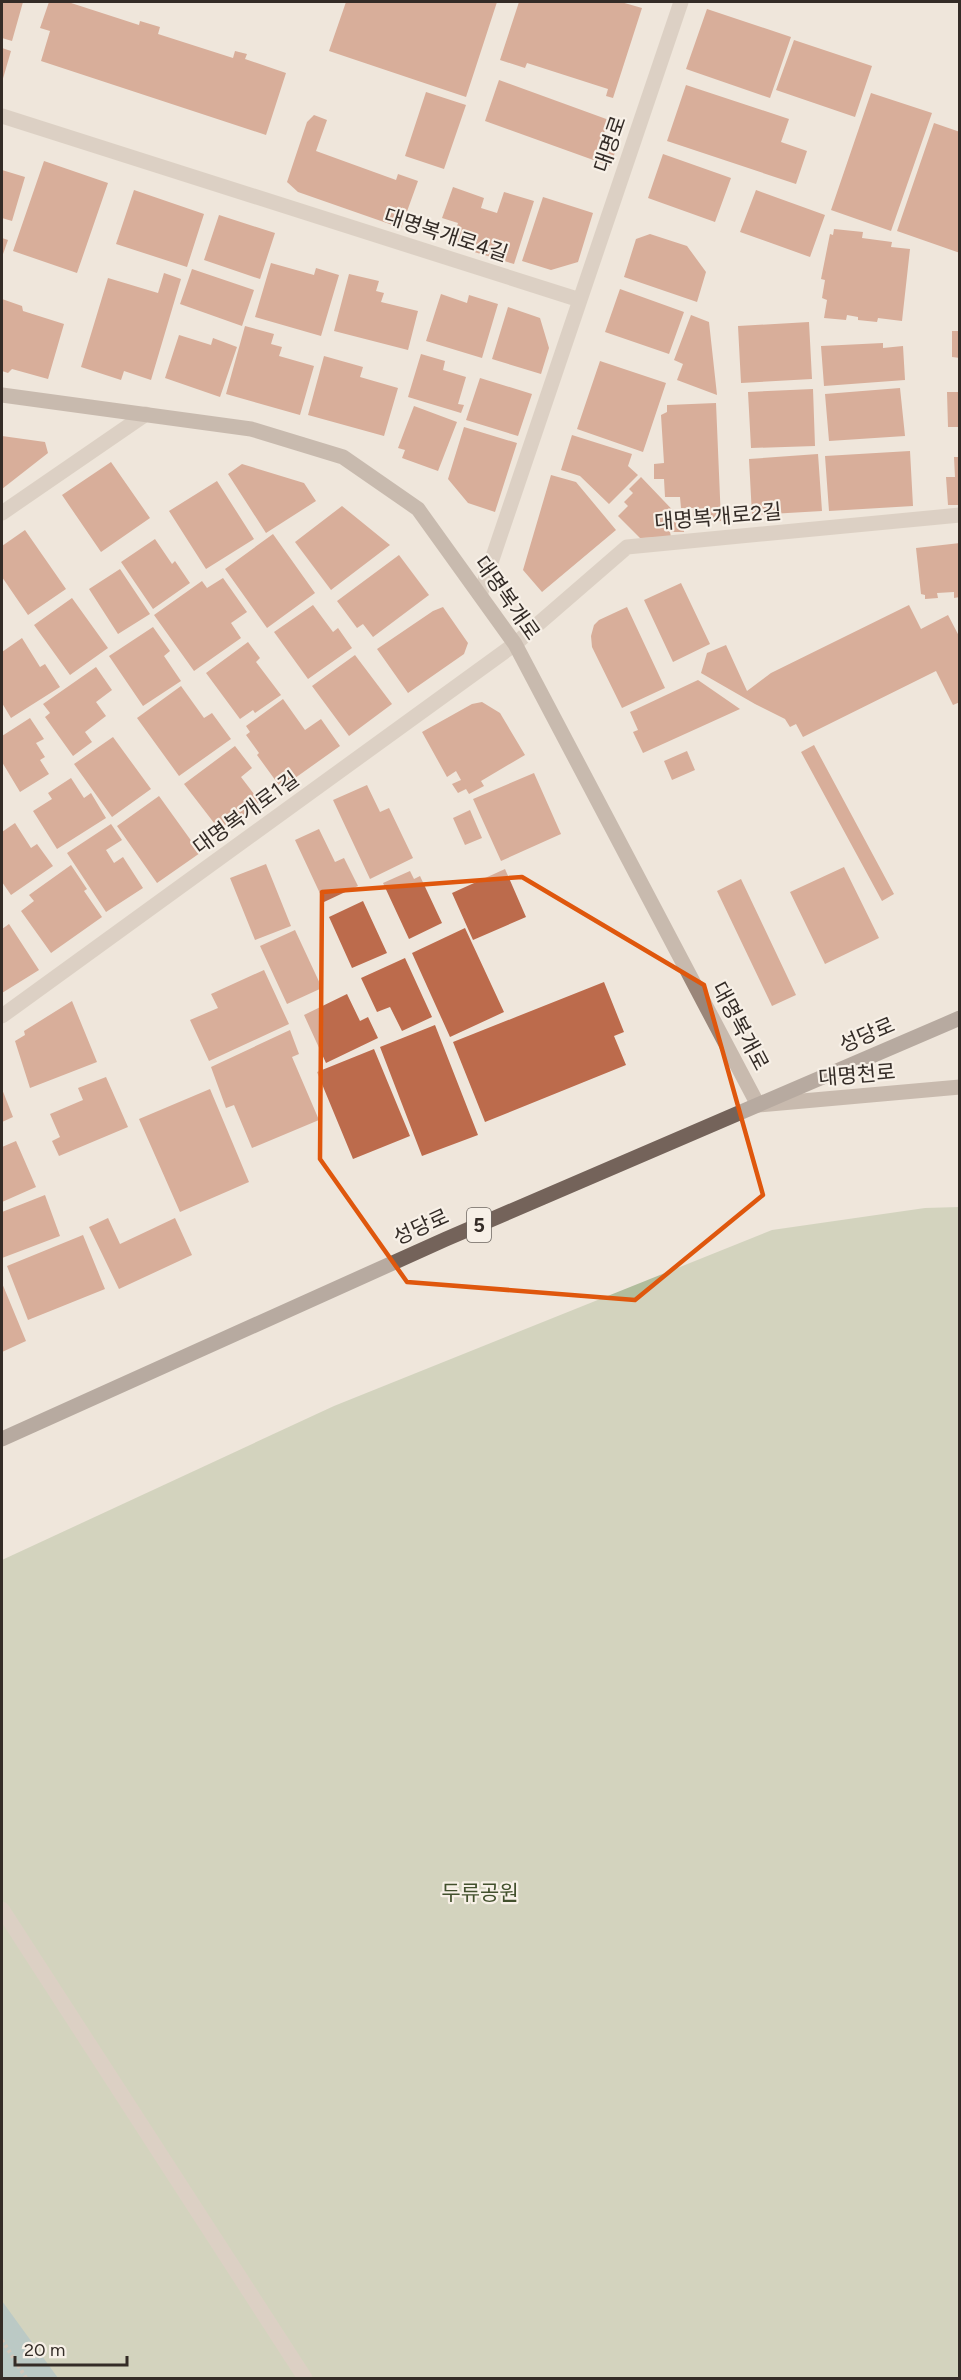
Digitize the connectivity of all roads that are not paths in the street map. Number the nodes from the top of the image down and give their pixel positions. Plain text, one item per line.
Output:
1 (681, 2) edge
2 (2, 116) edge
3 (580, 300) junction
4 (2, 395) edge
5 (146, 414) junction
6 (2, 513) edge
7 (960, 515) edge
8 (480, 595) junction
9 (515, 644) junction
10 (2, 1016) edge
11 (960, 1018) edge
12 (960, 1087) edge
13 (758, 1105) junction
14 (2, 1439) edge
15 (2, 1909) edge
16 (305, 2379) edge

1 - 3 street, 대명로
2 - 3 street, 대명복개로4길
3 - 8 street
4 - 5 main road, 대명복개로
5 - 6 street
5 - 8 main road, 대명복개로
7 - 9 street, 대명복개로2길
8 - 9 main road, 대명복개로
9 - 10 street, 대명복개로1길
9 - 13 main road, 대명복개로
11 - 13 main road, 성당로 / 5
12 - 13 main road, 대명천로
13 - 14 main road, 성당로 / 5
15 - 16 street

